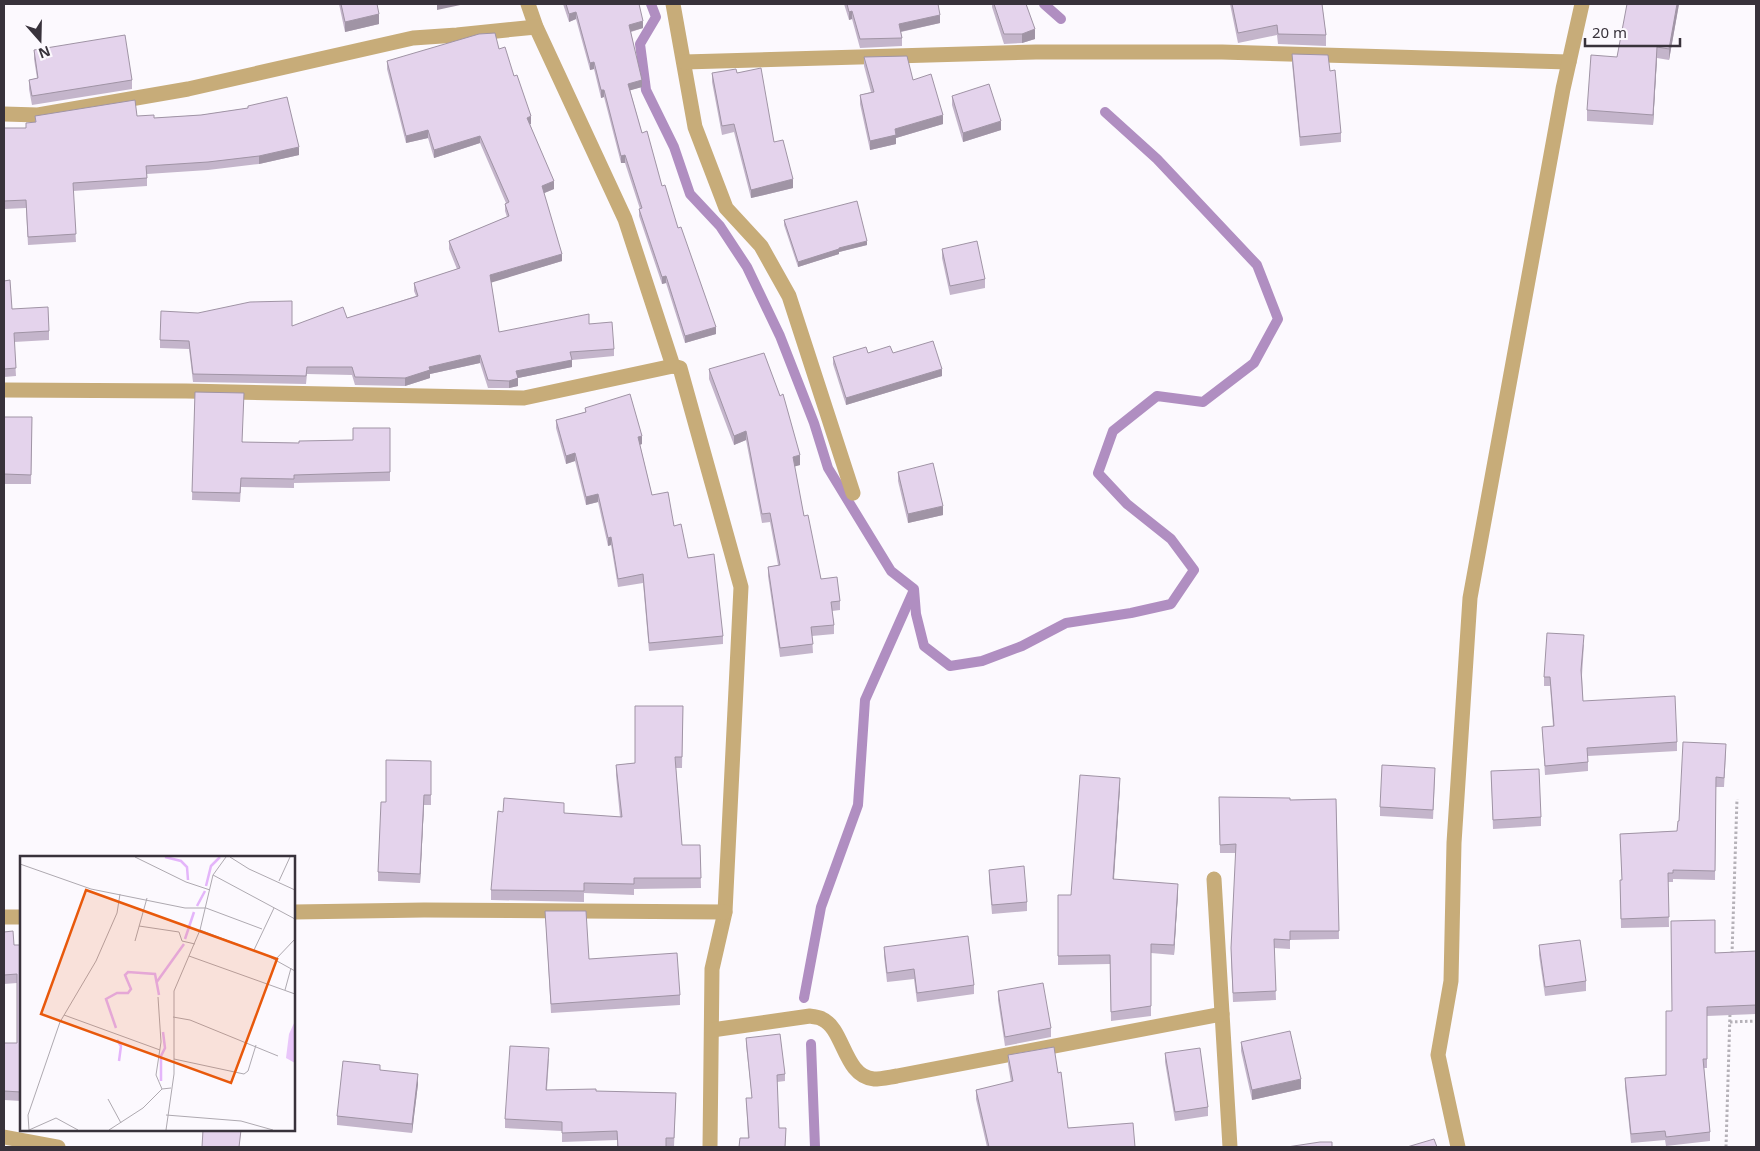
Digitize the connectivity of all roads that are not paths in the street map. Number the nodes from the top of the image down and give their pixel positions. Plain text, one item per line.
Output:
1 (528, 4) edge
2 (673, 4) edge
3 (1582, 4) edge
4 (536, 27) junction
5 (684, 62) junction
6 (1569, 62) junction
7 (4, 114) edge
8 (673, 366) junction
9 (4, 390) edge
10 (852, 493) dead end
11 (1214, 879) dead end
12 (295, 912) edge
13 (725, 912) junction
14 (4, 917) edge
15 (20, 917) edge
16 (1222, 1014) junction
17 (712, 1030) junction
18 (9, 1141) edge
19 (58, 1147) edge
20 (710, 1147) edge
21 (1230, 1147) edge
22 (1458, 1147) edge

1 - 4 street
2 - 5 street
3 - 6 street
4 - 7 street
4 - 8 street
5 - 6 street
5 - 10 street
6 - 22 street
8 - 9 street
8 - 13 street
11 - 16 street
12 - 13 street
13 - 17 street
14 - 15 street
16 - 17 street
16 - 21 street
17 - 20 street
18 - 19 street

